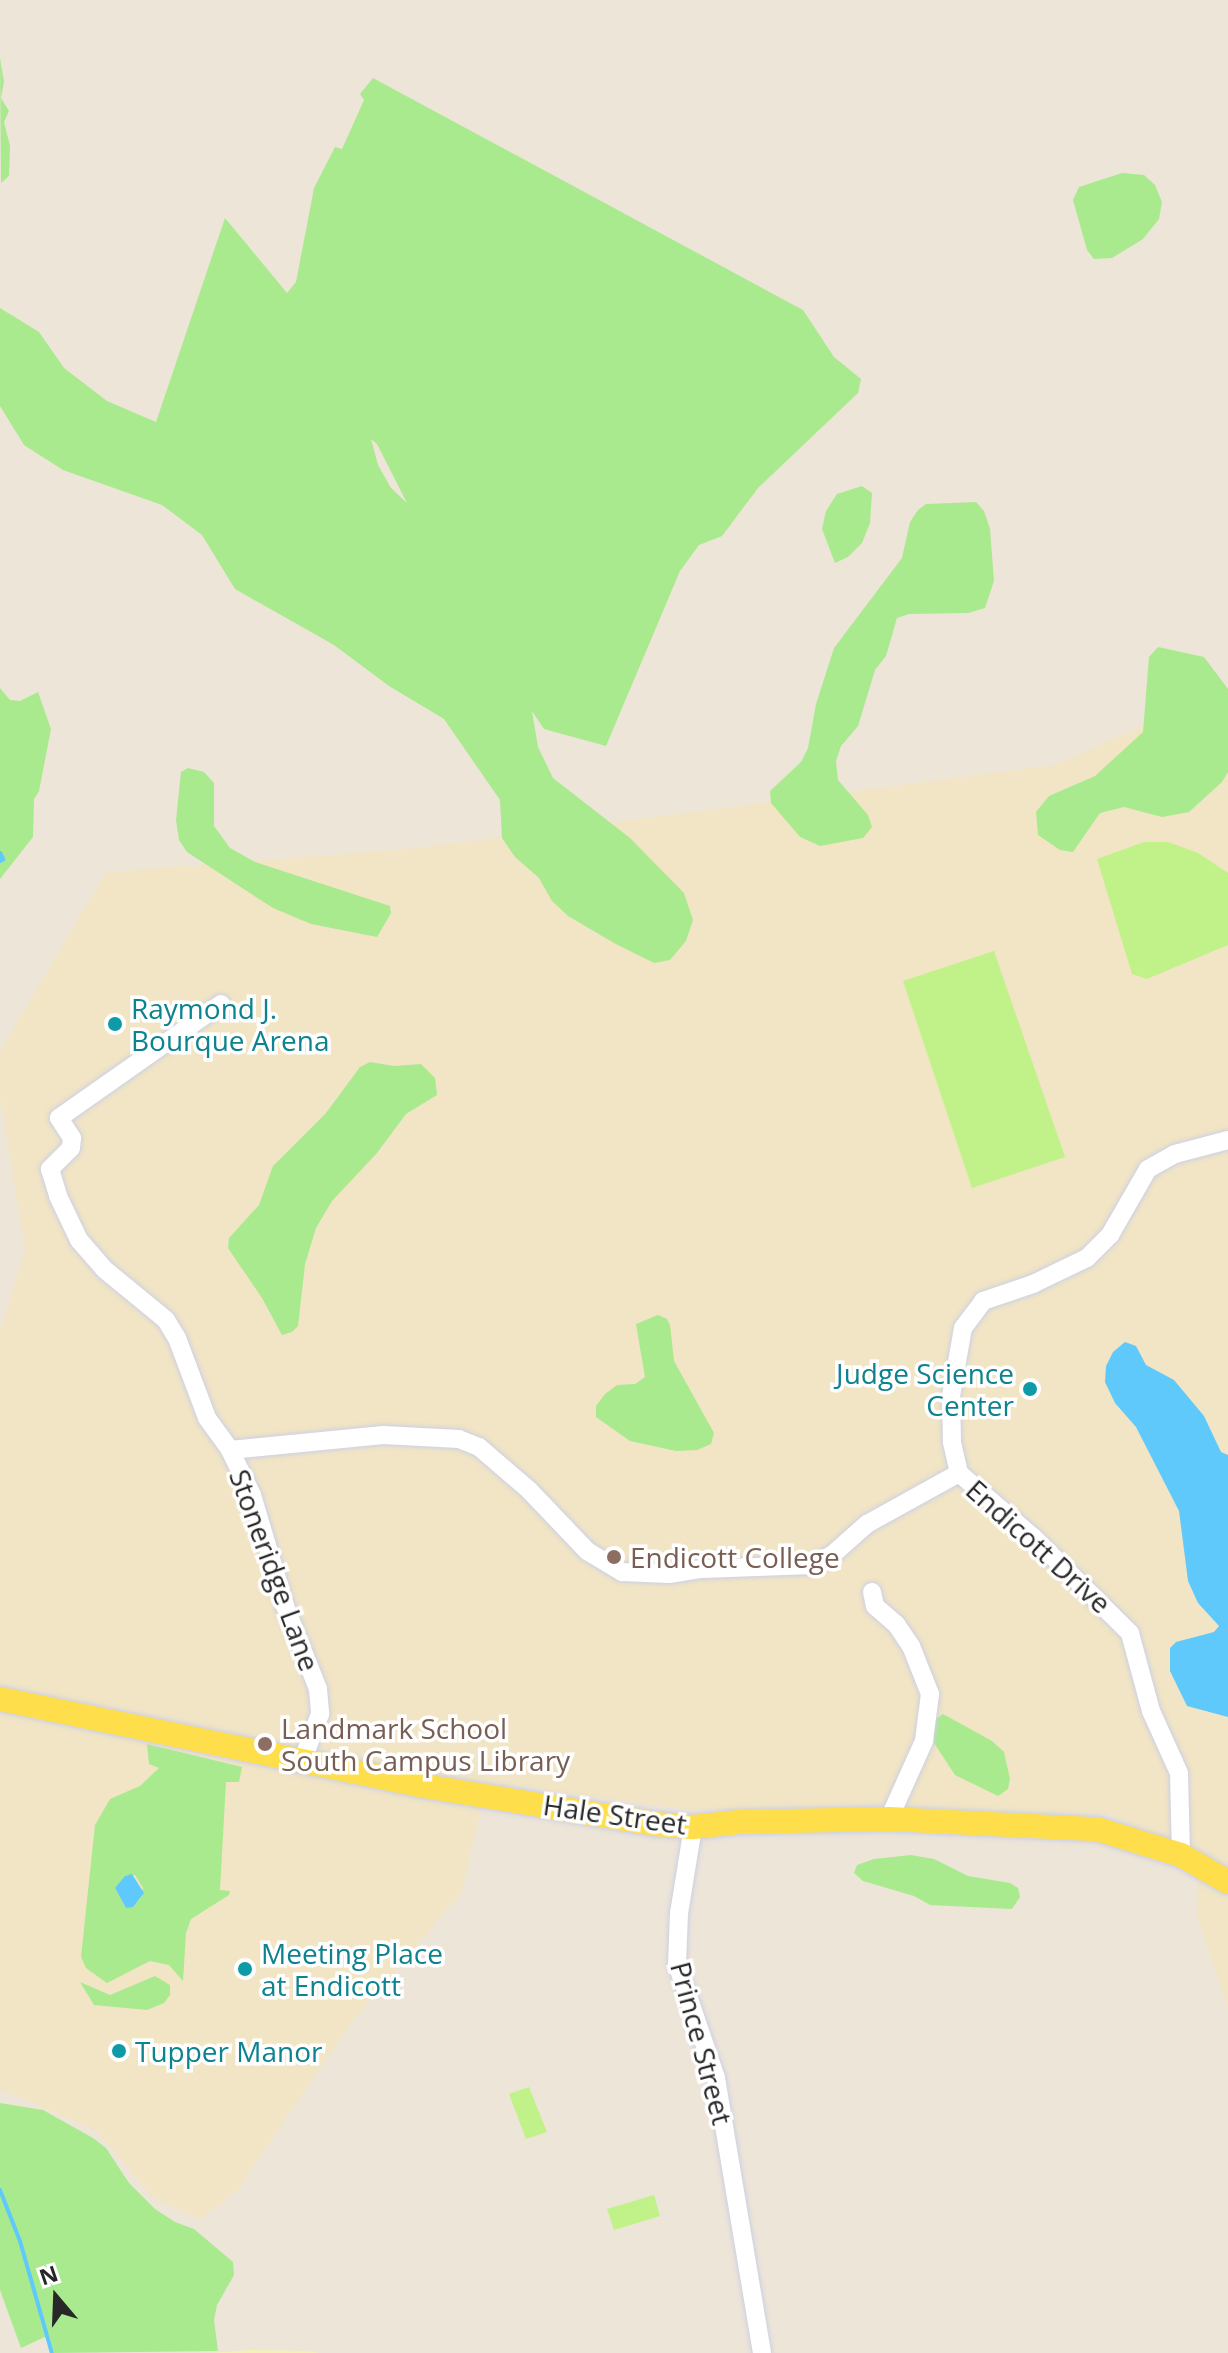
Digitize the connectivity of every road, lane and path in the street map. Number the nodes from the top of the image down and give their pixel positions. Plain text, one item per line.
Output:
1 (221, 1004) dead end
2 (1228, 1140) edge
3 (230, 1450) junction
4 (959, 1473) junction
5 (872, 1592) dead end
6 (0, 1699) edge
7 (302, 1762) junction
8 (889, 1819) junction
9 (693, 1827) junction
10 (1181, 1855) junction
11 (1228, 1882) edge
12 (762, 2353) edge

1 - 3 street, Stoneridge Lane
2 - 4 street, Endicott Drive
3 - 4 street
3 - 7 street, Stoneridge Lane
4 - 10 street, Endicott Drive
5 - 8 street
6 - 7 main road, Hale Street
7 - 9 main road, Hale Street
8 - 9 main road, Hale Street
8 - 10 main road, Hale Street
9 - 12 street, Prince Street
10 - 11 main road, Hale Street

